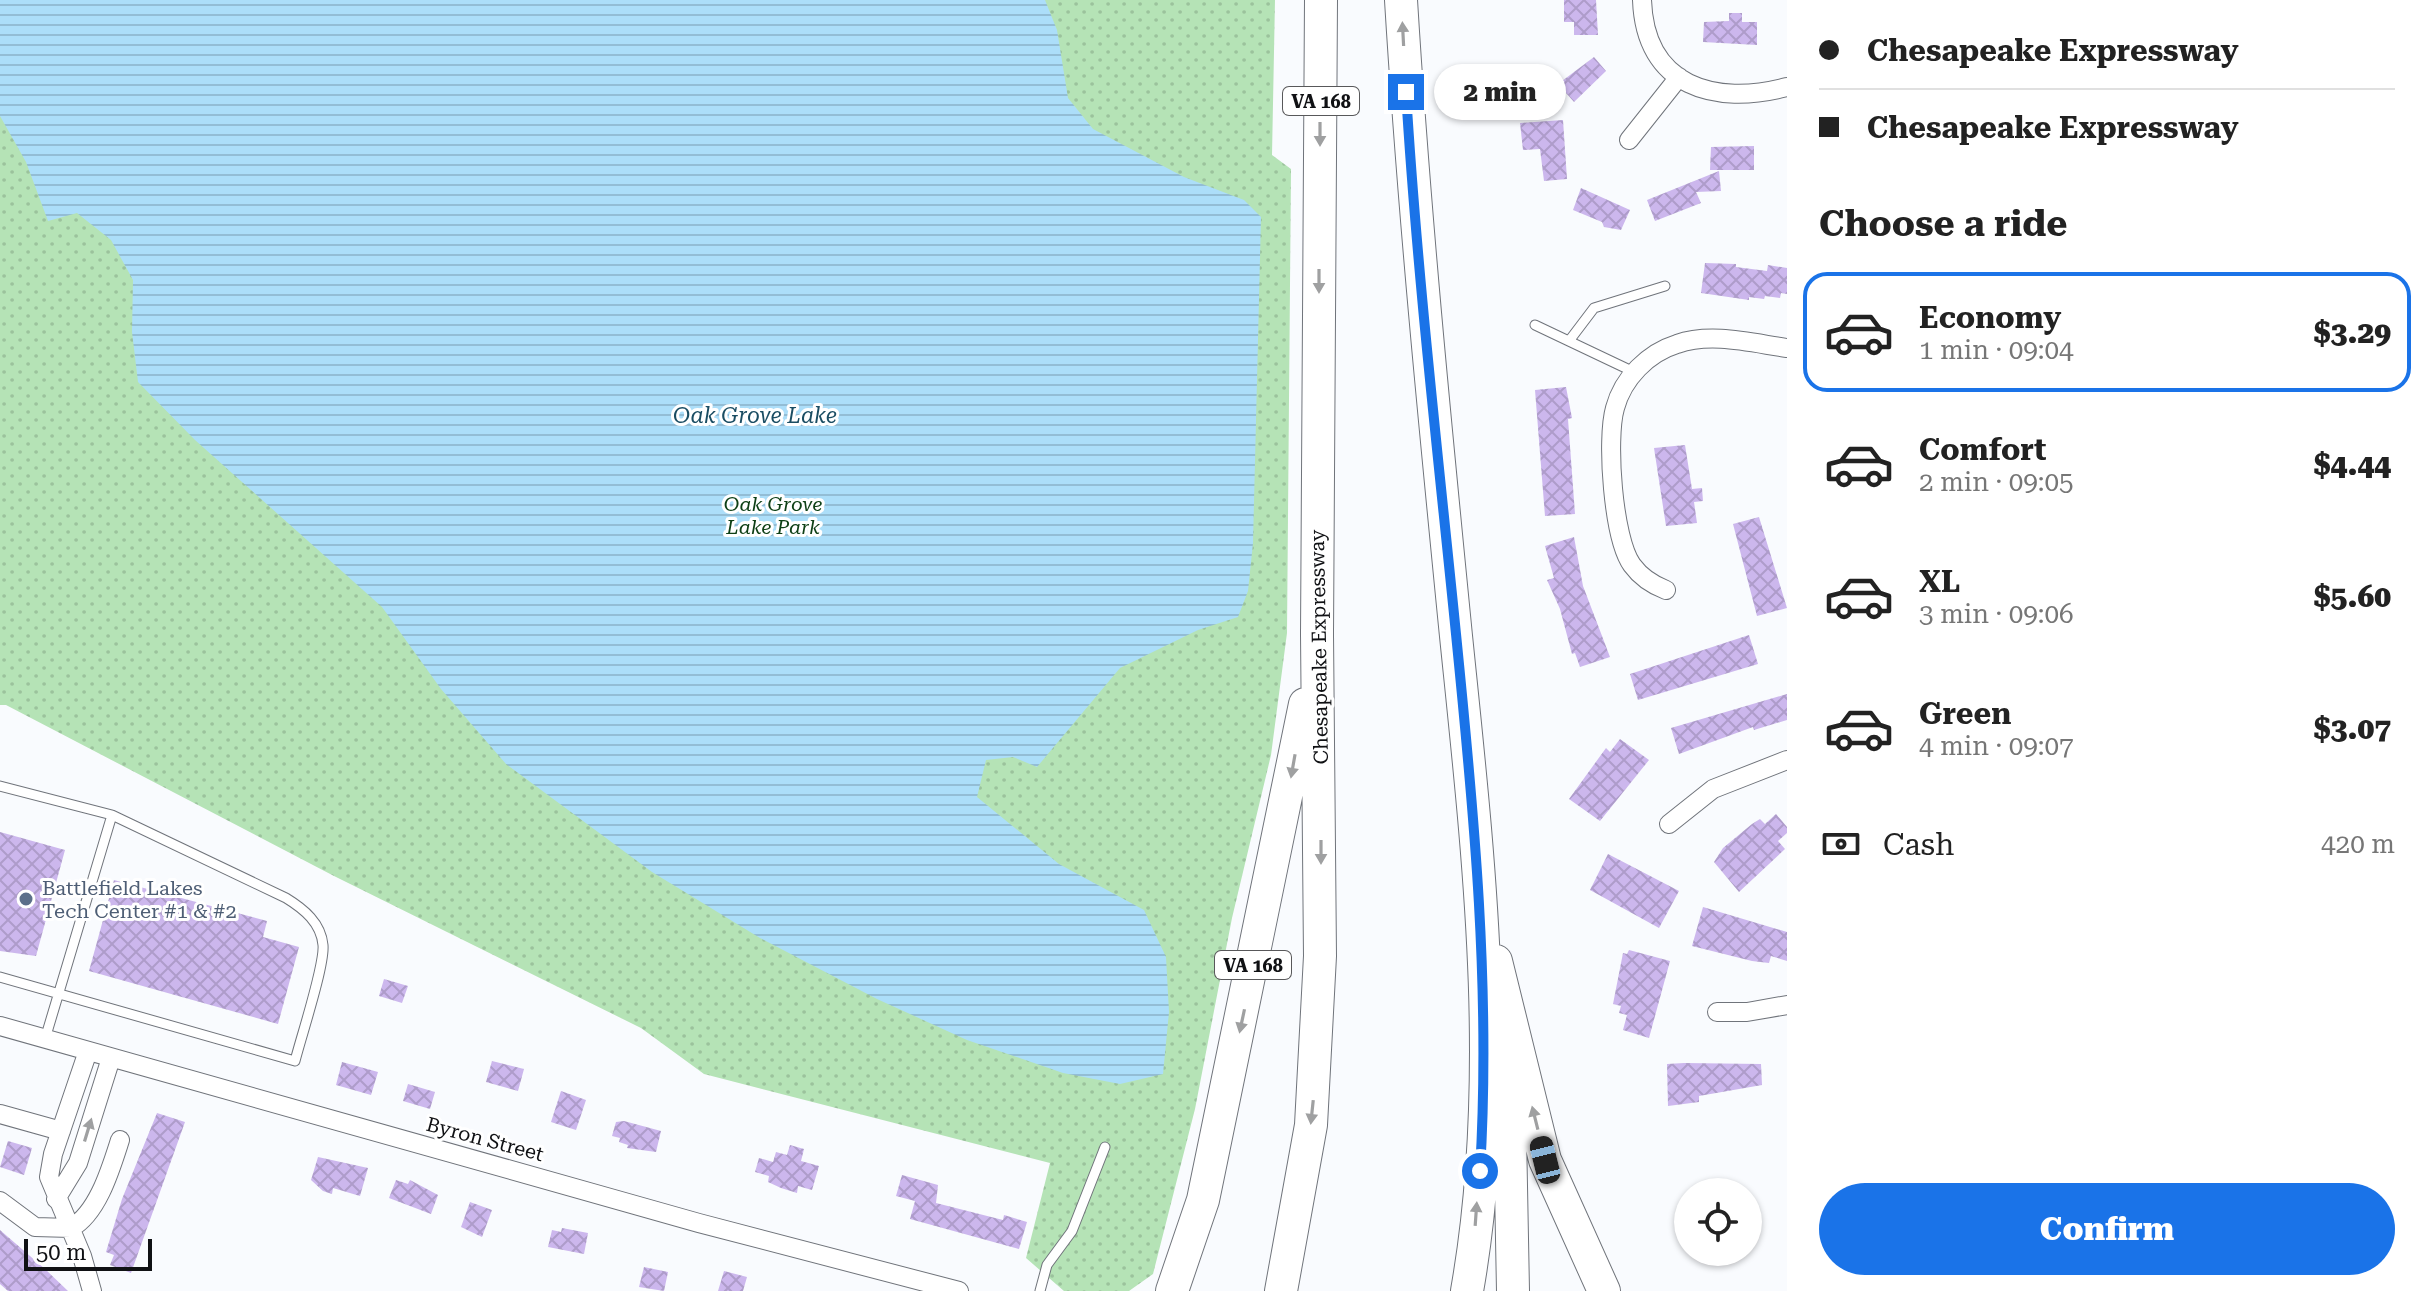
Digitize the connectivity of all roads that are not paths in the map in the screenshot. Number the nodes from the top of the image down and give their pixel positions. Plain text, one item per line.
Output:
1 (1321, 0) edge
2 (1401, 0) edge
3 (1642, 0) edge
4 (1679, 77) junction
5 (1787, 87) edge
6 (1629, 140) dead end
7 (1665, 286) dead end
8 (1535, 325) dead end
9 (1569, 341) junction
10 (1787, 348) edge
11 (1632, 375) junction
12 (1666, 590) dead end
13 (1317, 634) junction
14 (1787, 760) edge
15 (0, 786) edge
16 (112, 815) junction
17 (1669, 824) dead end
18 (1477, 856) junction
19 (1483, 944) junction
20 (0, 977) edge
21 (59, 993) junction
22 (1787, 1005) edge
23 (1717, 1012) dead end
24 (0, 1026) edge
25 (45, 1039) junction
26 (88, 1051) junction
27 (111, 1058) junction
28 (0, 1114) edge
29 (61, 1131) junction
30 (120, 1140) dead end
31 (1105, 1147) dead end
32 (56, 1199) junction
33 (0, 1201) edge
34 (71, 1228) junction
35 (1605, 1283) edge
36 (92, 1291) edge
37 (959, 1291) edge
38 (1040, 1291) edge
39 (1172, 1291) edge
40 (1281, 1291) edge
41 (1467, 1291) edge
42 (1513, 1291) edge

1 -> 13 highway, Chesapeake Expressway / VA 168
18 -> 2 highway
3 - 4 street
4 - 5 street
4 - 6 street
7 - 9 lane
8 - 9 lane
9 - 11 lane
10 - 11 street
11 - 12 street
13 -> 39 highway, VA 168
13 -> 40 highway, Chesapeake Expressway
14 - 17 street
15 - 16 lane
16 - 21 lane
16 - 21 lane
18 - 19 highway
35 -> 18 highway
41 -> 19 highway
19 - 42 highway
20 - 21 lane
21 - 25 lane
22 - 23 street
24 - 25 street, Byron Street
25 - 26 street, Byron Street
26 - 27 street, Byron Street
26 - 29 street
32 -> 27 street
27 - 37 street, Byron Street
28 - 29 street
29 - 32 street
30 - 34 street
31 - 38 lane
32 - 34 street
33 - 34 street
34 - 36 street

